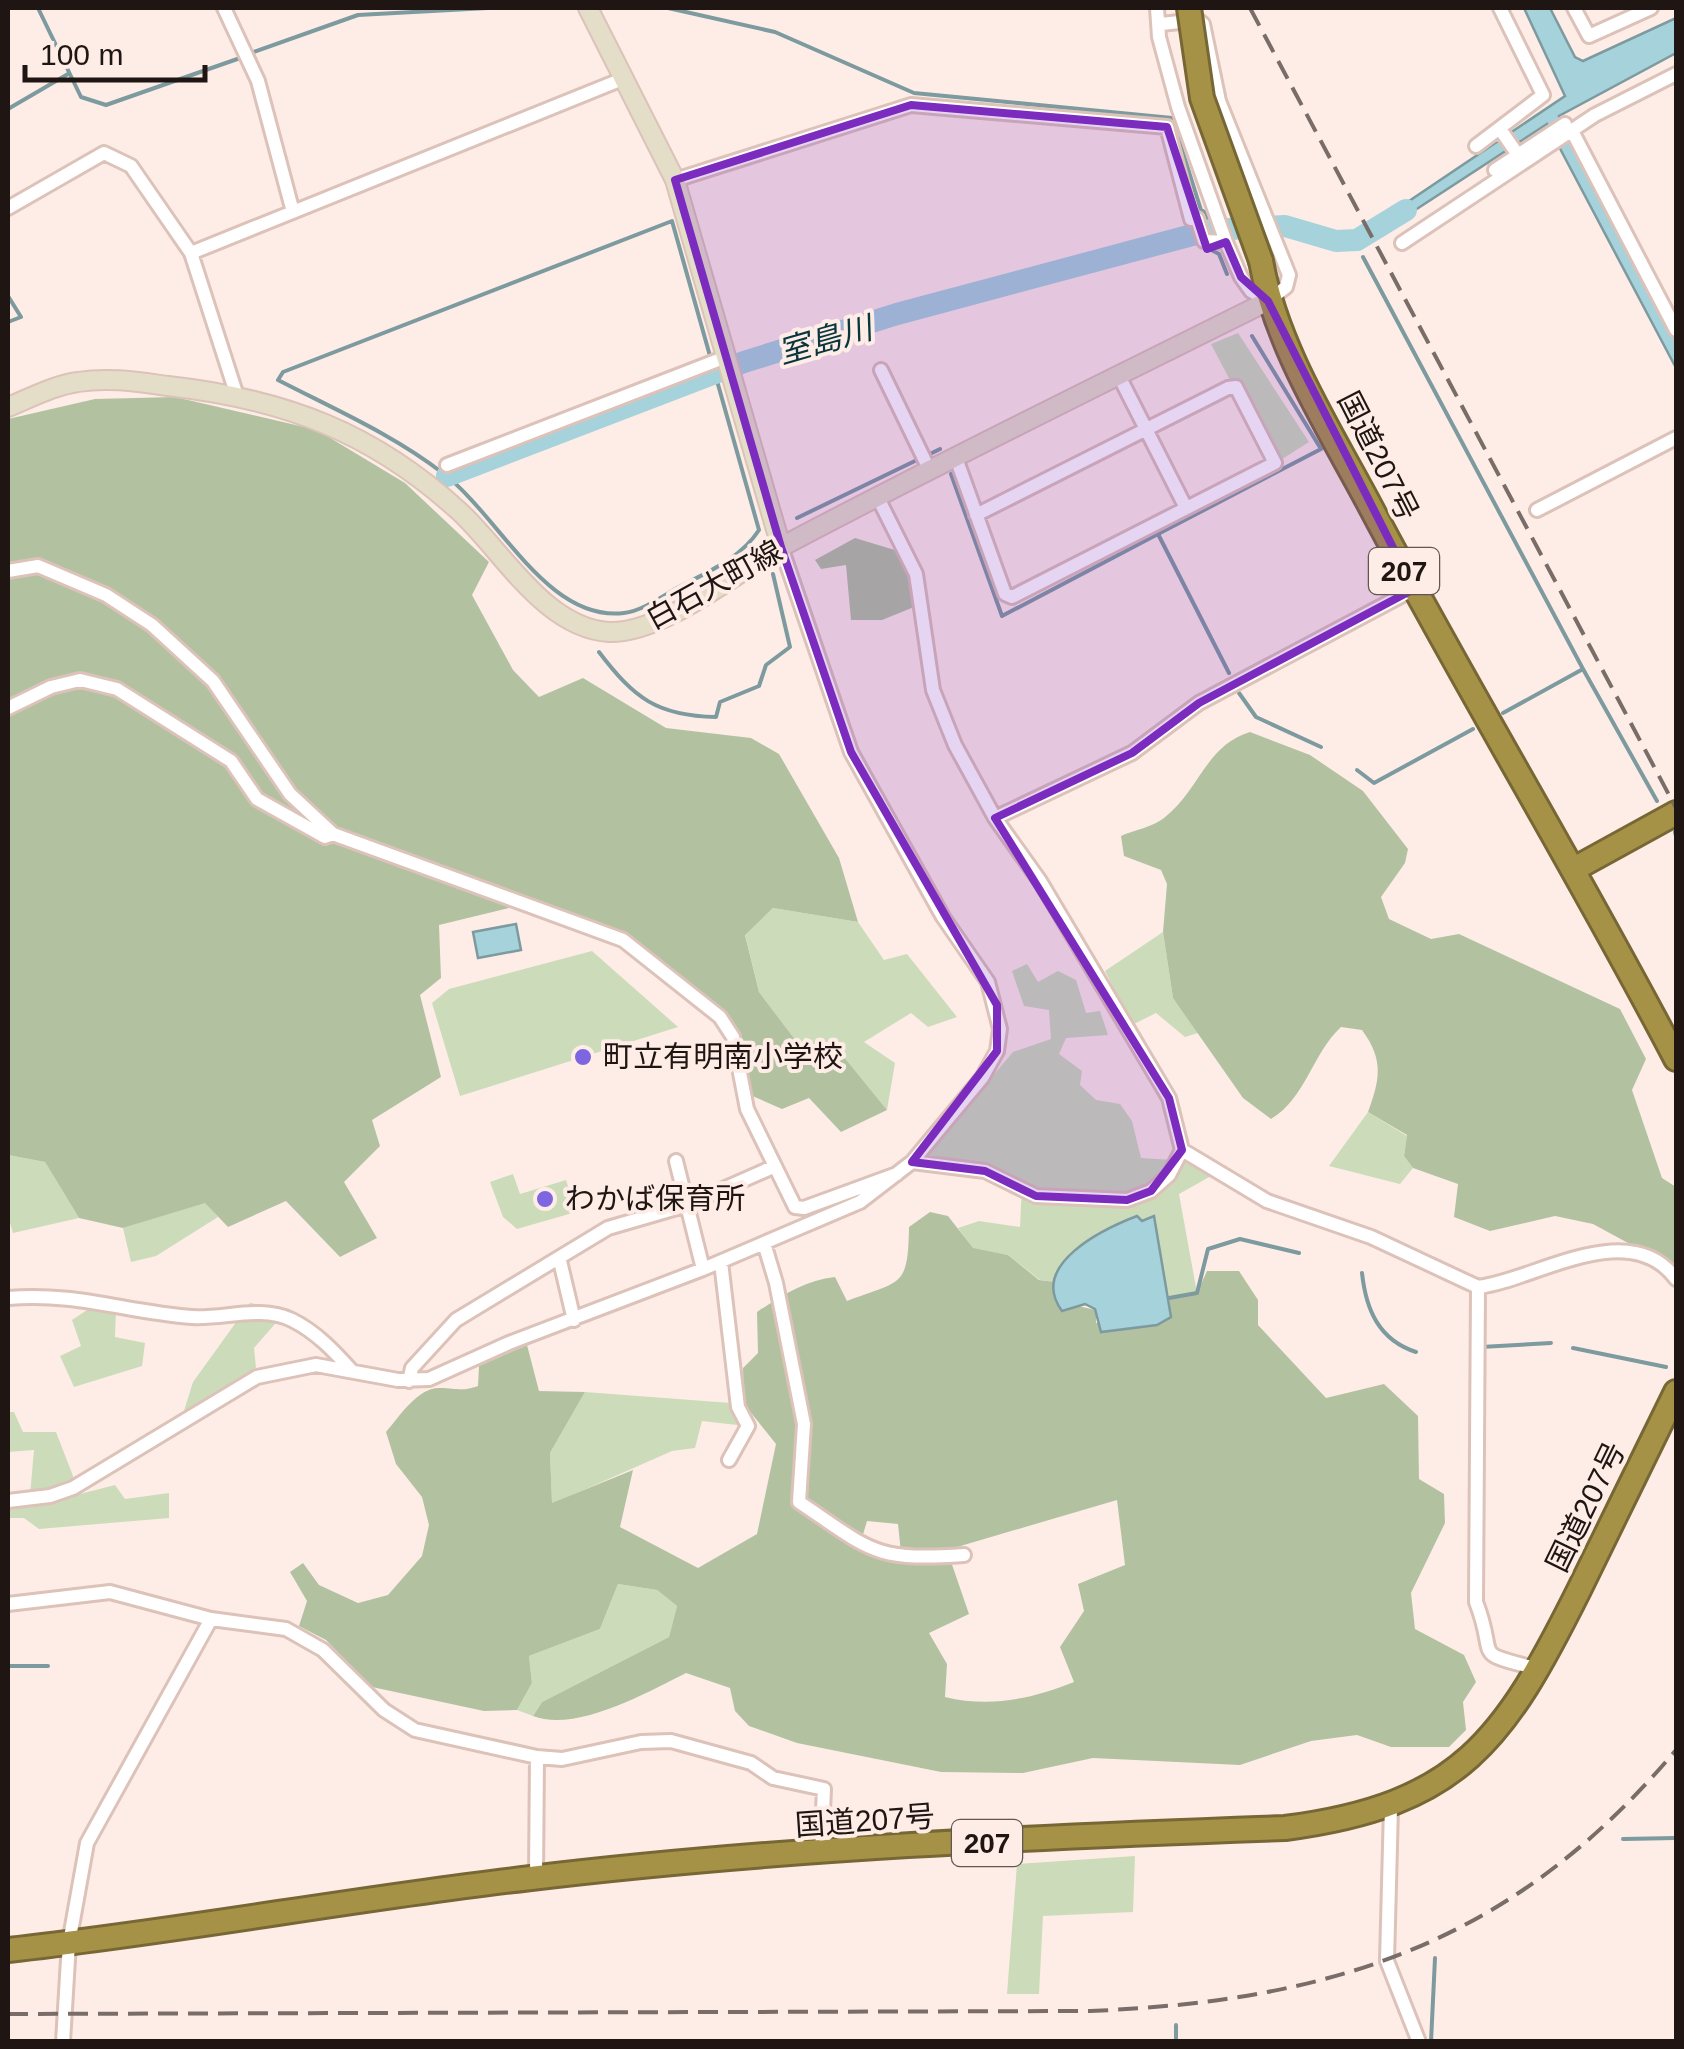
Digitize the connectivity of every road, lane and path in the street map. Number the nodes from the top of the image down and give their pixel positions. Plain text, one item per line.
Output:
1 (224, 8) edge
2 (588, 8) edge
3 (1157, 8) edge
4 (1189, 8) edge
5 (1500, 8) edge
6 (1574, 8) edge
7 (1651, 8) edge
8 (1161, 24) junction
9 (1676, 74) edge
10 (625, 78) junction
11 (1568, 128) junction
12 (1500, 130) junction
13 (1552, 138) junction
14 (1476, 146) dead end
15 (1518, 155) junction
16 (1495, 170) dead end
17 (675, 180) junction
18 (8, 208) edge
19 (293, 212) junction
20 (1226, 242) junction
21 (1402, 243) dead end
22 (191, 253) junction
23 (1268, 300) junction
24 (1676, 330) edge
25 (717, 360) junction
26 (881, 370) dead end
27 (1119, 376) junction
28 (237, 396) junction
29 (8, 407) edge
30 (1146, 429) junction
31 (1676, 438) edge
32 (956, 458) junction
33 (926, 462) junction
34 (447, 465) dead end
35 (878, 498) junction
36 (1186, 508) junction
37 (1537, 510) dead end
38 (976, 515) junction
39 (781, 548) junction
40 (8, 572) edge
41 (1414, 589) junction
42 (8, 708) edge
43 (1676, 814) edge
44 (995, 818) junction
45 (333, 834) junction
46 (1576, 868) junction
47 (1676, 1059) edge
48 (1182, 1150) junction
49 (676, 1161) dead end
50 (912, 1162) junction
51 (773, 1166) junction
52 (900, 1174) junction
53 (687, 1204) junction
54 (764, 1243) junction
55 (560, 1261) junction
56 (721, 1262) junction
57 (703, 1269) junction
58 (1676, 1279) edge
59 (1478, 1287) junction
60 (8, 1298) edge
61 (574, 1320) junction
62 (351, 1370) junction
63 (409, 1381) junction
64 (1676, 1392) edge
65 (729, 1460) dead end
66 (8, 1501) edge
67 (964, 1554) dead end
68 (8, 1604) edge
69 (211, 1619) junction
70 (1540, 1669) junction
71 (536, 1757) junction
72 (1391, 1807) junction
73 (821, 1853) junction
74 (536, 1877) junction
75 (69, 1943) junction
76 (8, 1947) edge
77 (63, 2042) edge
78 (1418, 2042) edge

1 - 19 street
2 - 10 main road
3 - 8 street
4 - 23 highway, 国道207号 / 207, bridge
5 - 12 street
6 - 7 street
8 - 20 street
8 - 23 street
9 - 11 street
10 - 17 main road
10 - 19 street
11 - 13 street
11 - 24 street
12 - 14 street
12 - 15 street
13 - 15 street
13 - 21 street
15 - 16 street
17 - 20 street
17 - 25 main road
18 - 22 street
19 - 22 street
20 - 23 street
22 - 28 street
23 - 27 main road, 白石大町線
23 - 41 highway, 国道207号 / 207
25 - 34 street
25 - 39 main road
26 - 33 street
27 - 30 street
27 - 32 main road, 白石大町線
28 - 29 main road, 白石大町線
28 - 39 main road, 白石大町線
30 - 36 street
30 - 36 street
30 - 38 street
31 - 37 street
32 - 33 main road, 白石大町線
32 - 38 street
33 - 35 main road, 白石大町線
35 - 39 main road, 白石大町線
35 - 44 street
36 - 38 street
39 - 50 street
40 - 45 street
41 - 44 street
41 - 46 highway, 国道207号 / 207
42 - 45 street
43 - 46 highway
44 - 48 street
45 - 51 street
46 - 47 highway, 国道207号 / 207
48 - 50 street
48 - 59 street
49 - 53 street
50 - 52 street
51 - 52 street
51 - 53 street
52 - 54 street
53 - 55 street
53 - 57 street
54 - 56 street
54 - 67 street
55 - 61 street
55 - 63 street
56 - 57 street
56 - 65 street
57 - 61 street
58 - 59 street
59 - 70 street
60 - 62 street
61 - 63 street
62 - 63 street
62 - 66 street
64 - 70 highway, 国道207号 / 207
68 - 69 street
69 - 71 street
69 - 75 street
70 - 72 highway, 国道207号 / 207
71 - 73 street
71 - 74 street
72 - 73 highway, 国道207号 / 207
72 - 78 street
73 - 74 highway, 国道207号 / 207
74 - 75 highway, 国道207号 / 207
75 - 76 highway, 国道207号 / 207
75 - 77 street

